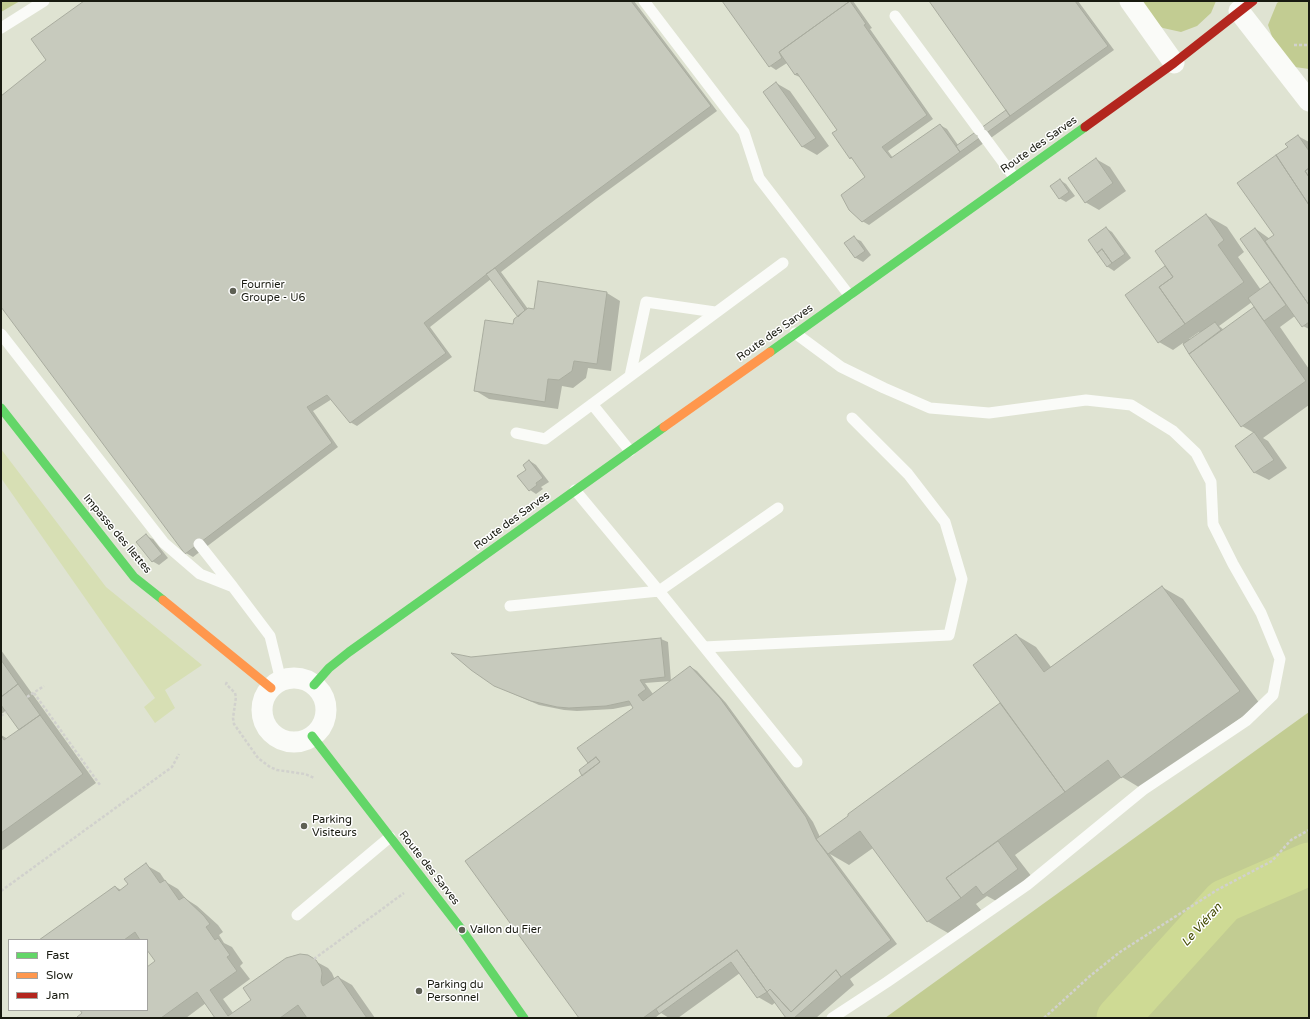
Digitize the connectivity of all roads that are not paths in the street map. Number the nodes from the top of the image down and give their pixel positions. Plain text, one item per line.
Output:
1 (44, 1) edge
2 (644, 1) edge
3 (1130, 1) edge
4 (1246, 6) edge
5 (895, 16) dead end
6 (1, 28) edge
7 (1174, 63) junction
8 (1309, 101) edge
9 (1014, 177) junction
10 (783, 263) dead end
11 (849, 295) junction
12 (716, 312) junction
13 (795, 333) junction
14 (1, 334) edge
15 (630, 376) junction
16 (592, 404) junction
17 (1, 408) edge
18 (852, 418) dead end
19 (516, 433) dead end
20 (630, 451) junction
21 (575, 490) junction
22 (778, 508) dead end
23 (199, 544) dead end
24 (233, 586) junction
25 (659, 591) junction
26 (510, 606) dead end
27 (704, 647) junction
28 (276, 684) junction
29 (314, 685) junction
30 (312, 736) junction
31 (797, 762) dead end
32 (390, 837) junction
33 (296, 915) dead end
34 (524, 1018) edge
35 (832, 1018) edge

1 - 6 lane
2 - 11 lane
3 - 7 street
4 - 7 street, Route des Sarves
4 - 8 street
5 - 9 lane
7 - 9 street, Route des Sarves
9 - 11 street, Route des Sarves
10 - 12 lane
11 - 13 street, Route des Sarves
12 - 15 lane
12 - 15 lane
13 - 20 street, Route des Sarves
13 - 35 lane
14 - 24 lane
15 - 16 lane
16 - 19 lane
16 - 20 lane
17 - 28 street, Impasse des Ilettes
18 - 27 lane
20 - 21 street, Route des Sarves
21 - 25 lane
21 - 29 street, Route des Sarves
22 - 25 lane
23 - 24 lane
24 - 28 lane
25 - 26 lane
25 - 27 lane
27 - 31 lane
28 - 29 street
28 - 30 street
29 - 30 street
30 - 32 street, Route des Sarves
32 - 33 lane
32 - 34 street, Route des Sarves

